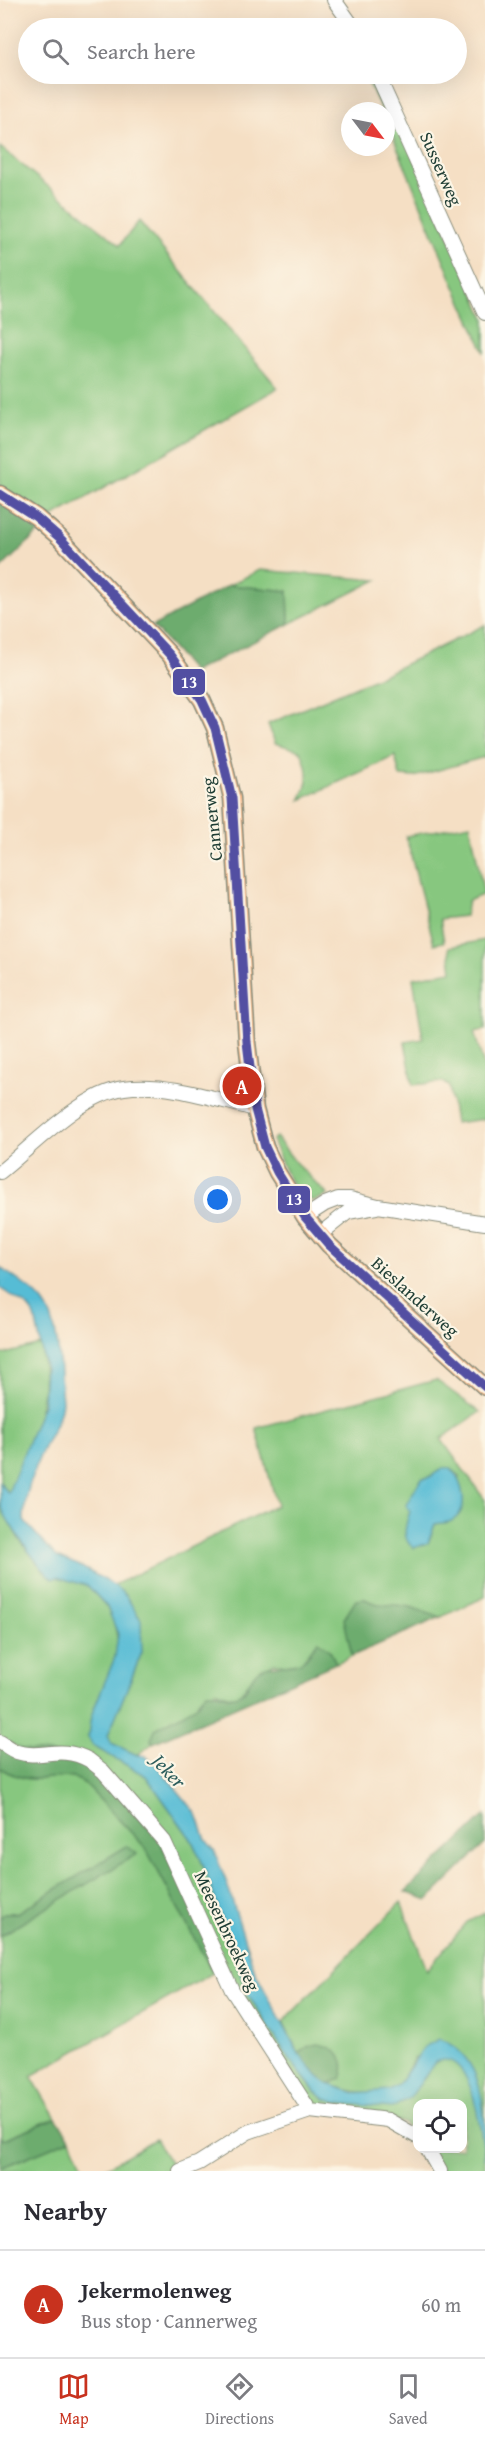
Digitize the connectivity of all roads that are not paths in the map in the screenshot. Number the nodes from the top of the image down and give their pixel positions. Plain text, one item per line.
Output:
1 (334, 0) edge
2 (347, 18) edge
3 (382, 84) edge
4 (485, 313) edge
5 (0, 494) edge
6 (255, 1109) junction
7 (0, 1172) edge
8 (378, 1206) junction
9 (305, 1217) junction
10 (485, 1223) edge
11 (319, 1235) junction
12 (485, 1387) edge
13 (0, 1742) edge
14 (310, 2111) junction
15 (413, 2135) edge
16 (431, 2153) edge
17 (180, 2171) edge
18 (440, 2171) edge

1 - 2 street
3 - 4 street, Susserweg
5 - 6 main road, Cannerweg
6 - 7 street
6 - 9 main road, Cannerweg
8 - 9 street
8 - 10 street
8 - 11 street
9 - 11 main road, Cannerweg
11 - 12 main road, Bieslanderweg
13 - 14 street, Meesenbroekweg
14 - 15 street
14 - 17 street
16 - 18 street

